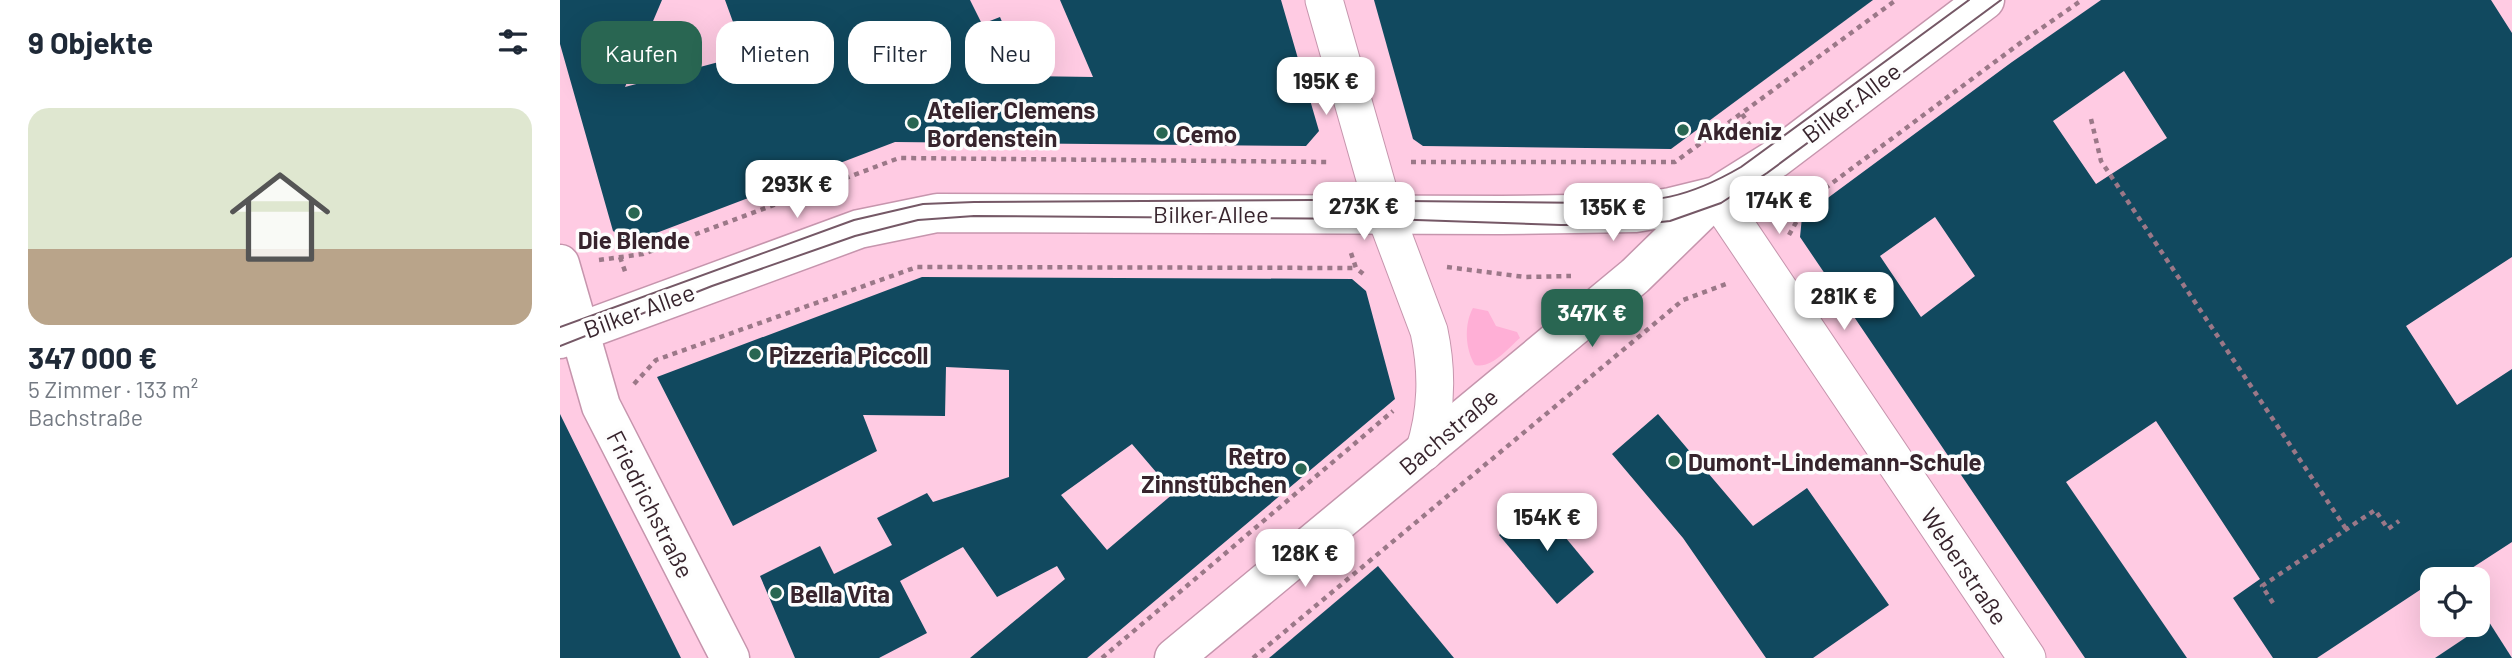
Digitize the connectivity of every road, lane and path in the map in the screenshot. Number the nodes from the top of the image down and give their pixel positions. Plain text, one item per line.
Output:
1 (1324, 0) edge
2 (1896, 0) edge
3 (1985, 0) edge
4 (2082, 0) edge
5 (1742, 114) junction
6 (2091, 120) dead end
7 (1753, 129) dead end
8 (1322, 162) dead end
9 (1409, 162) dead end
10 (1443, 162) junction
11 (1450, 169) dead end
12 (1325, 170) dead end
13 (1803, 195) dead end
14 (1716, 196) junction
15 (1808, 201) junction
16 (1385, 214) junction
17 (1784, 245) dead end
18 (1350, 249) dead end
19 (620, 257) dead end
20 (560, 264) edge
21 (1438, 266) dead end
22 (1578, 276) dead end
23 (627, 277) dead end
24 (1738, 280) dead end
25 (574, 339) edge
26 (634, 386) dead end
27 (1401, 404) dead end
28 (1424, 452) junction
29 (2399, 521) dead end
30 (2346, 529) junction
31 (2273, 603) dead end
32 (730, 658) edge
33 (1102, 658) edge
34 (1174, 658) edge
35 (1253, 658) edge
36 (2027, 658) edge

1 - 16 street
2 - 5 path
3 - 14 street, Bilker Allee
4 - 15 path
5 - 7 path
5 - 10 path
6 - 30 path
8 - 12 path
9 - 10 path
10 - 11 path
13 - 15 path
14 - 16 street, Bilker Allee
14 - 28 street, Bachstraße
14 - 36 street, Weberstraße
15 - 17 path
16 - 25 street, Bilker Allee
16 - 28 street
18 - 26 path
19 - 23 path, Bilker Allee
20 - 25 street, Friedrichstraße
21 - 22 path
24 - 35 path, Bachstraße
25 - 32 street, Friedrichstraße
27 - 33 path, Bachstraße
28 - 34 street, Bachstraße
29 - 30 path
30 - 31 path

